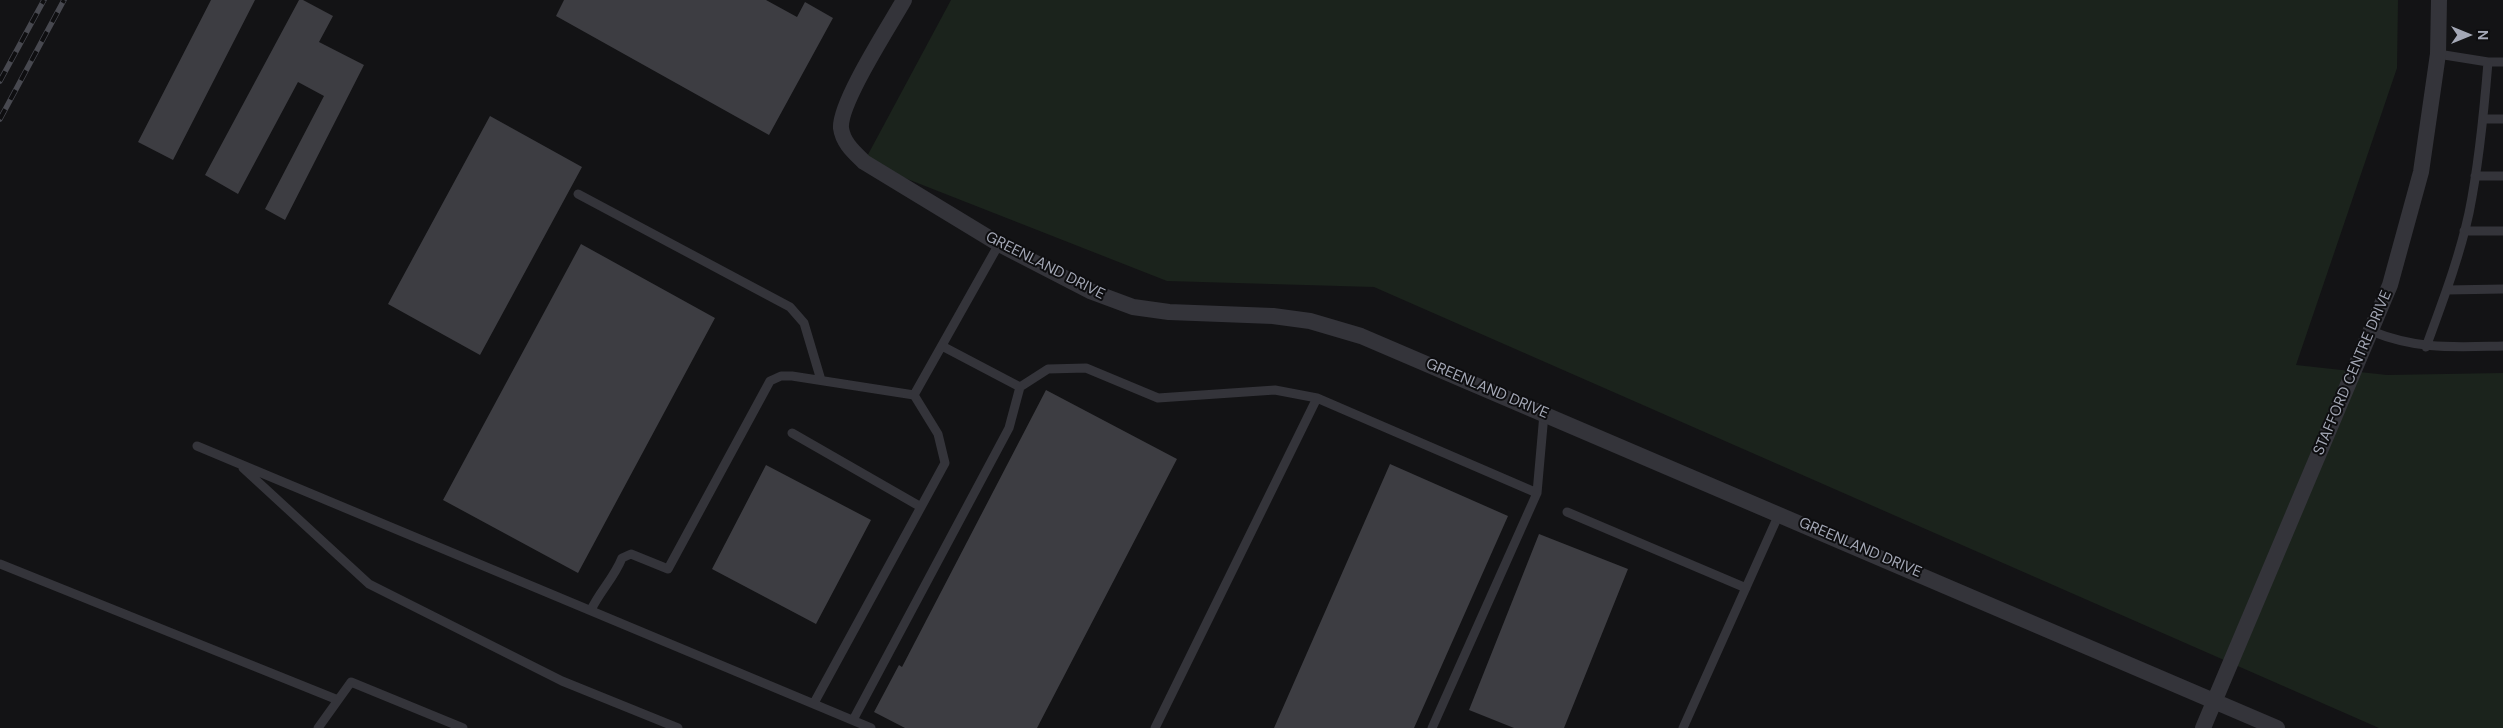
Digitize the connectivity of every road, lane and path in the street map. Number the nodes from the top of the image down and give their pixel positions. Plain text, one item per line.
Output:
1 (2439, 0) edge
2 (898, 2) edge
3 (2438, 54) junction
4 (2488, 62) junction
5 (2503, 62) edge
6 (2483, 119) junction
7 (2503, 119) edge
8 (2475, 176) junction
9 (2503, 176) edge
10 (578, 194) dead end
11 (2464, 231) junction
12 (2503, 231) edge
13 (999, 244) junction
14 (2503, 289) edge
15 (2447, 290) junction
16 (2371, 330) junction
17 (942, 346) junction
18 (2503, 346) edge
19 (2426, 347) junction
20 (821, 380) junction
21 (1020, 387) junction
22 (914, 395) junction
23 (1317, 398) junction
24 (1544, 414) junction
25 (792, 433) dead end
26 (197, 446) dead end
27 (238, 463) junction
28 (1537, 493) junction
29 (921, 507) junction
30 (1567, 512) dead end
31 (1779, 514) junction
32 (0, 564) edge
33 (1746, 588) junction
34 (591, 610) junction
35 (338, 700) junction
36 (2215, 700) junction
37 (814, 703) junction
38 (854, 720) junction
39 (318, 728) edge
40 (463, 728) edge
41 (678, 728) edge
42 (871, 728) edge
43 (1155, 728) edge
44 (1432, 728) edge
45 (1683, 728) edge
46 (2203, 728) edge
47 (2277, 728) edge

1 - 3 street, STAFFORD CENTRE DRIVE
2 - 13 street, GREENLAND DRIVE
3 - 4 lane
3 - 16 street, STAFFORD CENTRE DRIVE
4 - 5 lane
4 - 6 lane
6 - 7 lane
6 - 8 lane
8 - 9 lane
8 - 11 lane
10 - 20 lane
11 - 12 lane
11 - 15 lane
13 - 17 lane
13 - 24 street, GREENLAND DRIVE
14 - 15 lane
15 - 19 lane
16 - 19 lane
16 - 36 street, STAFFORD CENTRE DRIVE
17 - 21 lane
17 - 22 lane
18 - 19 lane
20 - 22 lane
20 - 34 lane
21 - 23 lane
21 - 38 lane
22 - 29 lane
23 - 28 lane
23 - 43 lane
24 - 28 lane
24 - 31 street, GREENLAND DRIVE
25 - 29 lane
26 - 27 lane
27 - 34 lane
27 - 41 lane
28 - 44 lane
29 - 37 lane
30 - 33 lane
31 - 33 lane
31 - 36 street, GREENLAND DRIVE
32 - 35 lane
33 - 45 lane
34 - 37 lane
35 - 39 lane
35 - 40 lane
36 - 46 street, STAFFORD CENTRE DRIVE
36 - 47 street, GREENLAND DRIVE
37 - 38 lane
38 - 42 lane

